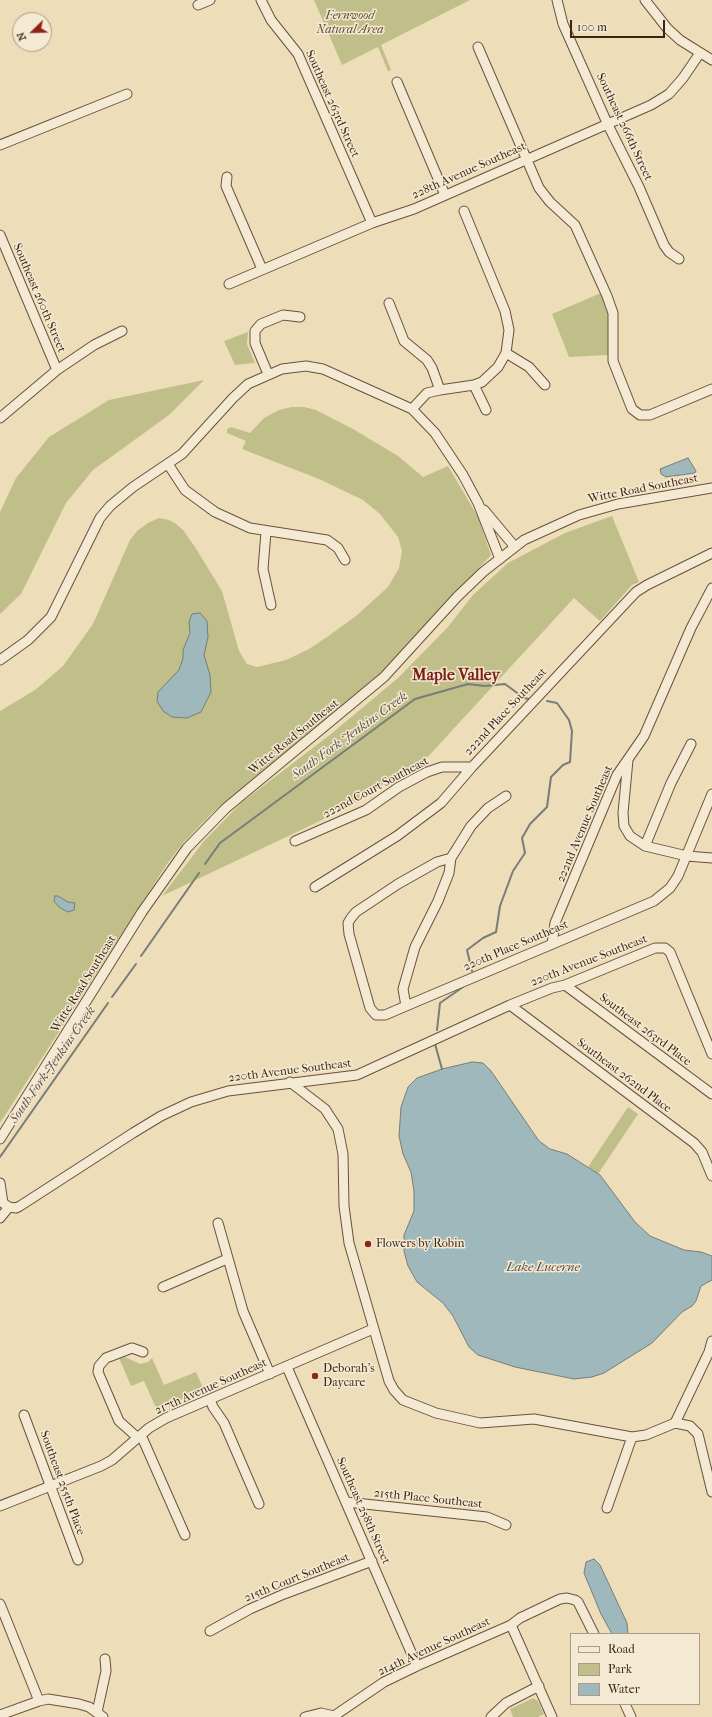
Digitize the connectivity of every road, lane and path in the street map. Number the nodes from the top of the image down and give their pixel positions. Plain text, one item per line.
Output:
1 (210, 0) edge
2 (262, 0) edge
3 (557, 0) edge
4 (645, 0) edge
5 (198, 5) dead end
6 (478, 47) dead end
7 (700, 53) junction
8 (712, 60) edge
9 (397, 82) dead end
10 (127, 94) dead end
11 (608, 125) junction
12 (0, 145) edge
13 (526, 159) junction
14 (227, 177) dead end
15 (445, 195) junction
16 (464, 211) dead end
17 (372, 223) junction
18 (0, 235) edge
19 (679, 259) dead end
20 (262, 269) junction
21 (229, 284) dead end
22 (388, 303) dead end
23 (300, 317) dead end
24 (122, 331) dead end
25 (506, 354) junction
26 (57, 370) junction
27 (268, 374) junction
28 (474, 385) junction
29 (545, 385) dead end
30 (712, 389) edge
31 (440, 390) junction
32 (412, 409) junction
33 (486, 410) dead end
34 (0, 418) edge
35 (168, 464) junction
36 (712, 488) edge
37 (478, 503) junction
38 (266, 532) junction
39 (514, 547) junction
40 (712, 553) edge
41 (500, 559) junction
42 (345, 560) dead end
43 (712, 588) edge
44 (271, 605) dead end
45 (0, 660) edge
46 (691, 744) dead end
47 (628, 760) junction
48 (472, 767) junction
49 (712, 794) edge
50 (506, 796) dead end
51 (295, 841) dead end
52 (645, 846) junction
53 (686, 856) junction
54 (451, 858) junction
55 (712, 858) edge
56 (315, 887) dead end
57 (552, 944) junction
58 (565, 985) junction
59 (510, 1005) junction
60 (406, 1006) junction
61 (712, 1054) edge
62 (290, 1082) junction
63 (712, 1094) edge
64 (0, 1139) edge
65 (712, 1176) edge
66 (0, 1183) edge
67 (9, 1207) junction
68 (0, 1218) edge
69 (218, 1223) dead end
70 (227, 1260) junction
71 (163, 1286) dead end
72 (373, 1329) junction
73 (712, 1341) edge
74 (143, 1352) dead end
75 (287, 1367) junction
76 (270, 1374) junction
77 (210, 1399) junction
78 (24, 1415) dead end
79 (675, 1423) junction
80 (140, 1436) junction
81 (632, 1437) junction
82 (51, 1486) junction
83 (712, 1492) edge
84 (346, 1502) junction
85 (259, 1504) dead end
86 (0, 1506) edge
87 (607, 1508) dead end
88 (506, 1525) dead end
89 (185, 1535) dead end
90 (78, 1560) dead end
91 (372, 1561) junction
92 (0, 1604) edge
93 (512, 1624) junction
94 (210, 1631) dead end
95 (594, 1633) edge
96 (105, 1659) dead end
97 (417, 1666) junction
98 (539, 1686) junction
99 (39, 1700) junction
100 (625, 1705) edge
101 (0, 1714) edge
102 (100, 1714) edge
103 (334, 1716) edge
104 (305, 1717) edge
105 (491, 1717) edge
106 (552, 1717) edge
107 (631, 1717) edge

1 - 5 street
2 - 17 street, Southeast 263rd Street
3 - 11 street, Southeast 266th Street
4 - 7 street
6 - 13 street
7 - 8 street
7 - 11 street, 228th Avenue Southeast
9 - 15 street
10 - 12 street
11 - 13 street, 228th Avenue Southeast
11 - 19 street, Southeast 266th Street
13 - 15 street, 228th Avenue Southeast
13 - 30 street
14 - 20 street
15 - 17 street, 228th Avenue Southeast
16 - 25 street
17 - 20 street, 228th Avenue Southeast
18 - 26 street, Southeast 260th Street
20 - 21 street, 228th Avenue Southeast
22 - 31 street
23 - 27 street
24 - 26 street
25 - 28 street
25 - 29 street
26 - 34 street
27 - 32 street
27 - 35 street
28 - 31 street
28 - 33 street
31 - 32 street
32 - 37 street
35 - 38 street
35 - 45 street
36 - 39 street, Witte Road Southeast
37 - 39 street
37 - 41 street
38 - 42 street
38 - 44 street
39 - 41 street, Witte Road Southeast
40 - 48 street, 222nd Place Southeast
41 - 64 street, Witte Road Southeast
43 - 47 street, 222nd Avenue Southeast
46 - 52 street
47 - 52 street
47 - 57 street, 222nd Avenue Southeast
48 - 51 street, 222nd Court Southeast
48 - 56 street, 222nd Place Southeast
49 - 53 street, 220th Place Southeast
50 - 54 street
52 - 53 street
53 - 55 street
53 - 57 street, 220th Place Southeast
54 - 60 street
54 - 60 street, 220th Place Southeast
57 - 60 street, 220th Place Southeast
58 - 59 street, 220th Avenue Southeast
58 - 61 street, 220th Avenue Southeast
58 - 63 street, Southeast 263rd Place
59 - 62 street, 220th Avenue Southeast
59 - 65 street, Southeast 262nd Place
62 - 67 street, 220th Avenue Southeast
62 - 72 street
66 - 67 street
67 - 68 street
69 - 70 street
70 - 71 street
70 - 76 street
72 - 75 street, 217th Avenue Southeast
72 - 81 street
73 - 79 street
74 - 80 street
75 - 76 street, 217th Avenue Southeast
75 - 84 street, Southeast 258th Street
76 - 77 street, 217th Avenue Southeast
77 - 80 street, 217th Avenue Southeast
77 - 85 street
78 - 82 street, Southeast 255th Place
79 - 81 street
79 - 83 street
80 - 82 street, 217th Avenue Southeast
80 - 89 street
81 - 87 street
82 - 86 street, 217th Avenue Southeast
82 - 90 street, Southeast 255th Place
84 - 88 street, 215th Place Southeast
84 - 91 street, Southeast 258th Street
91 - 94 street, 215th Court Southeast
91 - 97 street, Southeast 258th Street
92 - 99 street
93 - 95 street, 214th Avenue Southeast
93 - 97 street, 214th Avenue Southeast
93 - 98 street
96 - 102 street
97 - 103 street, 214th Avenue Southeast
98 - 105 street
98 - 106 street
99 - 101 street
99 - 102 street
100 - 107 street
103 - 104 street, 214th Avenue Southeast

